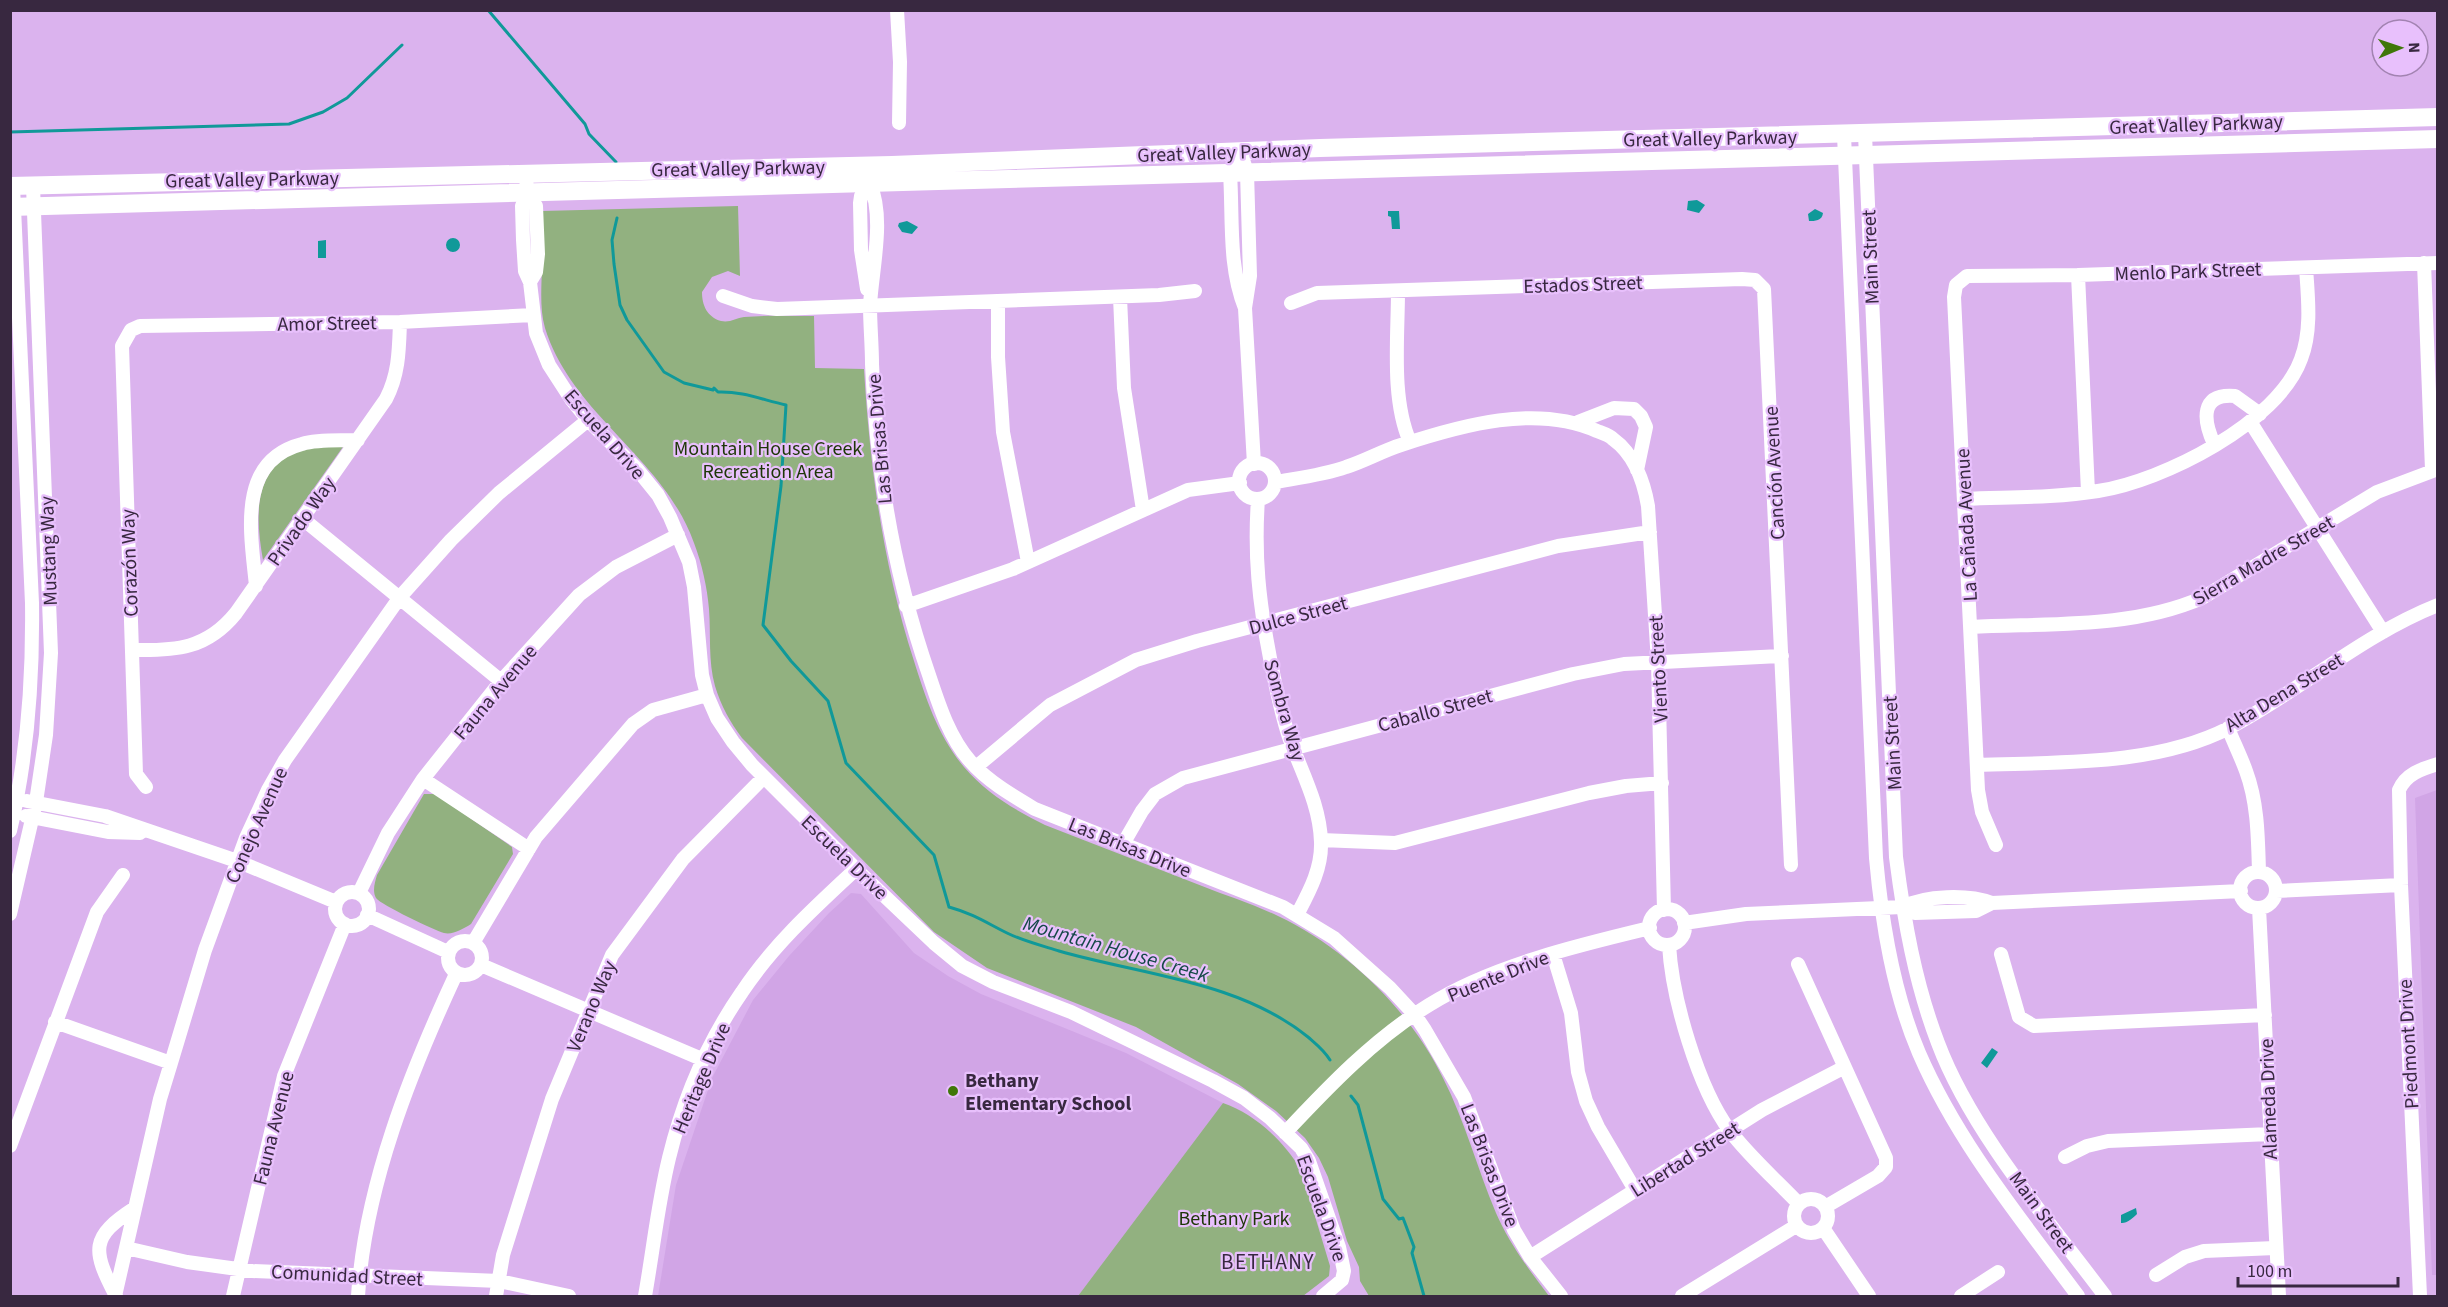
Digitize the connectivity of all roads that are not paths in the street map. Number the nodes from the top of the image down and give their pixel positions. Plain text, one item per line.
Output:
1 (897, 10) edge
2 (2438, 117) edge
3 (899, 123) dead end
4 (1865, 134) junction
5 (1844, 135) junction
6 (2438, 139) edge
7 (1240, 151) junction
8 (1866, 156) junction
9 (1845, 157) junction
10 (892, 165) junction
11 (1239, 172) junction
12 (526, 173) junction
13 (870, 184) junction
14 (12, 186) edge
15 (33, 186) junction
16 (527, 193) junction
17 (12, 207) edge
18 (34, 207) junction
19 (2431, 263) edge
20 (2306, 268) junction
21 (2078, 275) junction
22 (1956, 285) joint
23 (1764, 290) joint
24 (1195, 291) dead end
25 (1398, 291) junction
26 (723, 296) dead end
27 (1120, 297) junction
28 (998, 302) junction
29 (1292, 303) dead end
30 (870, 306) junction
31 (533, 315) junction
32 (400, 322) junction
33 (126, 337) joint
34 (2255, 419) junction
35 (588, 420) junction
36 (1578, 422) junction
37 (358, 440) junction
38 (1410, 442) junction
39 (2214, 444) junction
40 (1254, 464) junction
41 (2435, 469) edge
42 (1637, 470) junction
43 (1275, 482) junction
44 (1240, 483) junction
45 (2088, 492) junction
46 (1258, 499) junction
47 (1965, 499) junction
48 (1143, 510) junction
49 (303, 519) junction
50 (2318, 528) junction
51 (1650, 532) junction
52 (678, 535) junction
53 (1028, 562) junction
54 (256, 586) junction
55 (400, 597) junction
56 (2438, 605) edge
57 (906, 606) junction
58 (1263, 624) junction
59 (1971, 627) junction
60 (2383, 632) junction
61 (132, 650) junction
62 (1782, 656) junction
63 (1658, 662) junction
64 (501, 681) junction
65 (707, 695) junction
66 (2228, 728) junction
67 (1293, 748) junction
68 (2438, 764) edge
69 (1977, 765) junction
70 (976, 767) junction
71 (765, 777) junction
72 (423, 779) junction
73 (1662, 783) junction
74 (146, 787) dead end
75 (14, 798) edge
76 (36, 802) junction
77 (12, 813) edge
78 (33, 817) junction
79 (10, 831) edge
80 (154, 834) junction
81 (1321, 840) junction
82 (1123, 844) junction
83 (1996, 845) dead end
84 (529, 849) junction
85 (237, 861) junction
86 (1791, 865) dead end
87 (856, 869) junction
88 (2259, 872) junction
89 (123, 875) dead end
90 (2401, 885) junction
91 (2241, 891) junction
92 (2276, 891) junction
93 (359, 893) junction
94 (336, 902) junction
95 (1902, 907) junction
96 (2259, 908) junction
97 (1881, 909) junction
98 (1664, 910) junction
99 (10, 914) edge
100 (367, 915) junction
101 (1297, 915) junction
102 (1684, 923) junction
103 (345, 924) junction
104 (1650, 928) junction
105 (473, 943) junction
106 (1669, 945) junction
107 (448, 952) junction
108 (1553, 954) junction
109 (2001, 954) dead end
110 (1798, 964) dead end
111 (481, 965) junction
112 (456, 974) junction
113 (589, 1010) junction
114 (1415, 1015) junction
115 (2265, 1015) junction
116 (55, 1022) junction
117 (704, 1060) junction
118 (171, 1063) junction
119 (1843, 1068) junction
120 (1730, 1131) junction
121 (1285, 1132) junction
122 (2270, 1134) junction
123 (10, 1146) edge
124 (2065, 1157) dead end
125 (1635, 1190) junction
126 (1799, 1204) junction
127 (1825, 1207) junction
128 (135, 1208) junction
129 (1796, 1226) junction
130 (1823, 1228) junction
131 (126, 1248) junction
132 (2275, 1248) junction
133 (1530, 1257) junction
134 (238, 1269) junction
135 (1998, 1272) dead end
136 (2156, 1275) dead end
137 (359, 1276) junction
138 (499, 1281) junction
139 (2277, 1294) edge
140 (116, 1296) edge
141 (233, 1296) edge
142 (358, 1296) edge
143 (496, 1296) edge
144 (569, 1296) edge
145 (645, 1296) edge
146 (1323, 1296) edge
147 (1561, 1296) edge
148 (1682, 1296) edge
149 (1869, 1296) edge
150 (1961, 1296) edge
151 (2079, 1296) edge
152 (2104, 1296) edge
153 (2420, 1296) edge

1 - 3 street
2 - 4 main road, Great Valley Parkway
4 - 5 main road, Great Valley Parkway
4 - 8 street, Main Street
5 - 7 main road, Great Valley Parkway
5 - 9 street, Main Street
6 - 8 main road, Great Valley Parkway
7 - 10 main road, Great Valley Parkway
7 - 11 street
8 - 9 main road, Great Valley Parkway
8 - 95 street, Main Street
9 - 11 main road, Great Valley Parkway
9 - 97 street, Main Street
10 - 12 main road, Great Valley Parkway
10 - 13 main road
11 - 13 main road, Great Valley Parkway
11 - 40 street
12 - 15 main road, Great Valley Parkway
12 - 16 street, Escuela Drive
13 - 16 main road, Great Valley Parkway
13 - 30 street, Las Brisas Drive
14 - 15 main road, Great Valley Parkway
14 - 17 street, Mustang Way
15 - 18 street, Mustang Way
16 - 18 main road, Great Valley Parkway
16 - 31 street, Escuela Drive
17 - 18 main road, Great Valley Parkway
17 - 75 street, Mustang Way
18 - 76 street, Mustang Way
19 - 20 street, Menlo Park Street
19 - 41 street
20 - 21 street, Menlo Park Street
20 - 34 street
21 - 22 street, Menlo Park Street
21 - 45 street
22 - 47 street, La Cañada Avenue
23 - 25 street, Estados Street
23 - 62 street, Canción Avenue
24 - 27 street
25 - 29 street, Estados Street
25 - 38 street
26 - 30 street
27 - 28 street
27 - 48 street
28 - 30 street
28 - 53 street
30 - 57 street, Las Brisas Drive
31 - 32 street, Amor Street
31 - 35 street, Escuela Drive
32 - 33 street, Amor Street
32 - 37 street, Privado Way
33 - 61 street, Corazón Way
34 - 39 street
34 - 39 street
34 - 50 street
35 - 52 street, Escuela Drive
35 - 55 street, Conejo Avenue
36 - 38 street
36 - 42 street, Viento Street
36 - 42 street
37 - 49 street, Privado Way
37 - 54 street
38 - 43 street
39 - 45 street
40 - 43 street
40 - 44 street
41 - 50 street, Sierra Madre Street
42 - 51 street, Viento Street
43 - 46 street
44 - 46 street
44 - 48 street
45 - 47 street
46 - 58 street, Sombra Way
47 - 59 street, La Cañada Avenue
48 - 53 street
49 - 54 street, Privado Way
49 - 55 street
50 - 59 street, Sierra Madre Street
50 - 60 street
51 - 58 street, Dulce Street
51 - 63 street, Viento Street
52 - 64 street, Fauna Avenue
52 - 65 street, Escuela Drive
53 - 57 street
54 - 61 street, Privado Way
55 - 64 street
55 - 85 street, Conejo Avenue
56 - 60 street, Alta Dena Street
57 - 70 street, Las Brisas Drive
58 - 67 street, Sombra Way
58 - 70 street, Dulce Street
59 - 69 street, La Cañada Avenue
60 - 66 street, Alta Dena Street
61 - 74 street, Corazón Way
62 - 63 street, Caballo Street
62 - 86 street, Canción Avenue
63 - 67 street, Caballo Street
63 - 73 street, Viento Street
64 - 72 street, Fauna Avenue
65 - 71 street, Escuela Drive
65 - 84 street
66 - 69 street, Alta Dena Street
66 - 88 street
67 - 81 street, Sombra Way
67 - 82 street, Caballo Street
68 - 90 street, Piedmont Drive
69 - 83 street, La Cañada Avenue
70 - 82 street, Las Brisas Drive
71 - 87 street, Escuela Drive
71 - 113 street, Verano Way
72 - 84 street
72 - 93 street, Fauna Avenue
73 - 81 street
73 - 98 street, Viento Street
75 - 76 street
75 - 77 street, Mustang Way
76 - 78 street, Mustang Way
76 - 80 street
77 - 78 street
77 - 79 street, Mustang Way
78 - 80 street
78 - 99 street, Mustang Way
80 - 85 street
81 - 101 street, Sombra Way
82 - 101 street, Las Brisas Drive
84 - 105 street
85 - 94 street
85 - 118 street, Conejo Avenue
87 - 117 street, Heritage Drive
87 - 121 street, Escuela Drive
88 - 91 street
88 - 92 street
89 - 116 street
90 - 92 street
90 - 153 street, Piedmont Drive
91 - 95 street
91 - 96 street
92 - 96 street
93 - 94 street
93 - 100 street
94 - 103 street
95 - 97 street
95 - 152 street, Main Street
96 - 115 street, Alameda Drive
97 - 102 street
97 - 151 street, Main Street
98 - 102 street
98 - 104 street
100 - 103 street
100 - 107 street
101 - 114 street, Las Brisas Drive
102 - 106 street
103 - 134 street, Fauna Avenue
104 - 106 street
104 - 108 street, Puente Drive
105 - 107 street
105 - 111 street
106 - 120 street
107 - 112 street
108 - 114 street, Puente Drive
108 - 125 street
109 - 115 street
110 - 119 street
111 - 112 street
111 - 113 street
112 - 137 street
113 - 117 street
113 - 138 street, Verano Way
114 - 121 street, Puente Drive
114 - 133 street, Las Brisas Drive
115 - 122 street, Alameda Drive
116 - 118 street
116 - 123 street
117 - 145 street, Heritage Drive
118 - 128 street, Conejo Avenue
119 - 120 street, Libertad Street
119 - 127 street
120 - 125 street, Libertad Street
120 - 126 street
121 - 146 street, Escuela Drive
122 - 124 street
122 - 132 street, Alameda Drive
125 - 133 street, Libertad Street
126 - 127 street
126 - 129 street
127 - 130 street
128 - 131 street, Conejo Avenue
128 - 140 street
129 - 130 street
129 - 148 street
130 - 149 street
131 - 134 street, Comunidad Street
131 - 140 street, Conejo Avenue
132 - 136 street
132 - 139 street, Alameda Drive
133 - 147 street, Las Brisas Drive
134 - 137 street, Comunidad Street
134 - 141 street, Fauna Avenue
135 - 150 street
137 - 138 street, Comunidad Street
137 - 142 street
138 - 143 street, Verano Way
138 - 144 street, Comunidad Street

